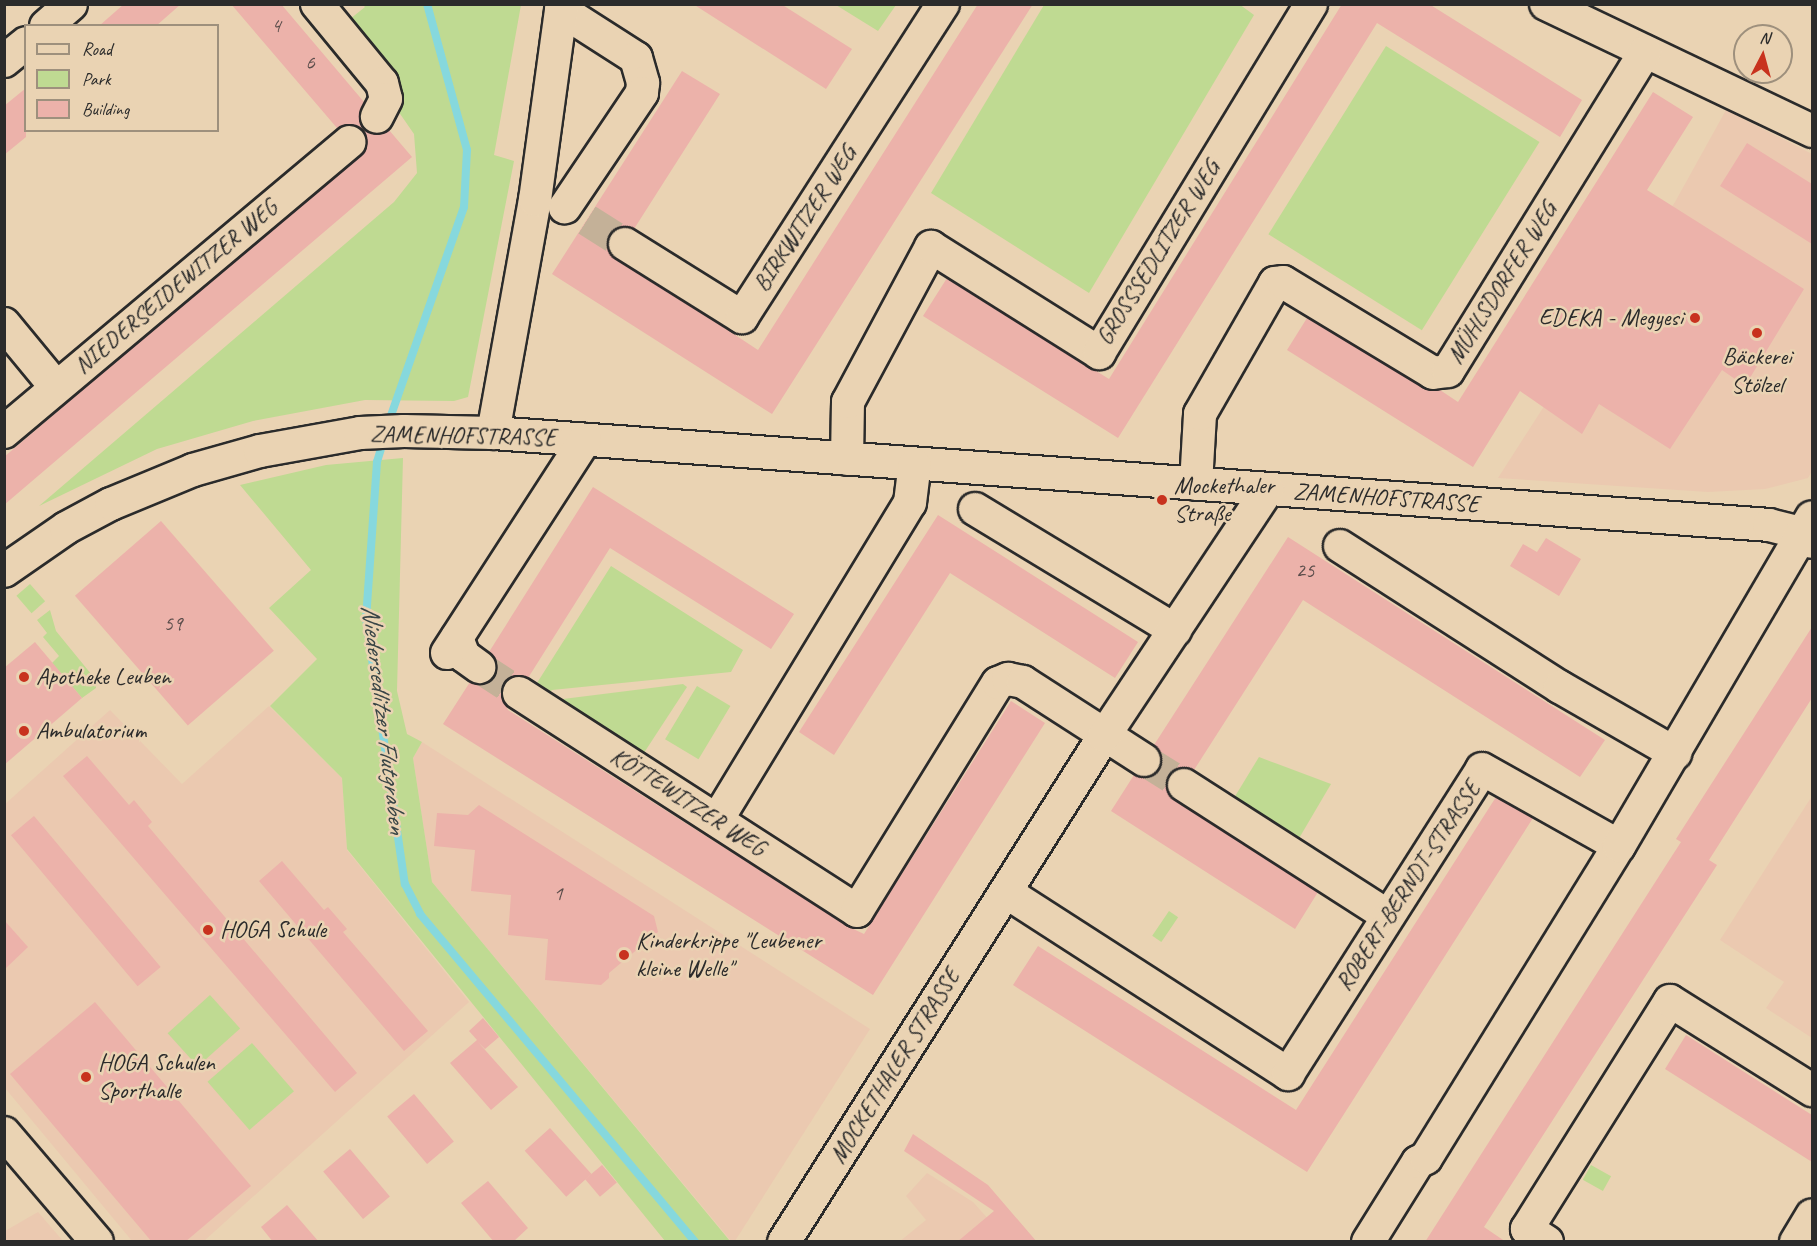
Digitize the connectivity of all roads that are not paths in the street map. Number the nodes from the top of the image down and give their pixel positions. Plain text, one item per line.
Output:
1 (71, 4) edge
2 (317, 4) edge
3 (942, 4) edge
4 (1311, 4) edge
5 (1546, 4) edge
6 (561, 8) edge
7 (48, 24) edge
8 (24, 45) edge
9 (1645, 52) junction
10 (4, 61) edge
11 (377, 117) dead end
12 (1812, 131) edge
13 (349, 142) dead end
14 (562, 209) junction
15 (625, 244) tunnel mouth
16 (4, 324) edge
17 (56, 387) junction
18 (4, 432) edge
19 (494, 433) junction
20 (585, 440) junction
21 (847, 459) junction
22 (915, 465) junction
23 (1196, 484) junction
24 (1268, 489) junction
25 (975, 509) dead end
26 (1808, 531) edge
27 (1340, 546) dead end
28 (4, 571) edge
29 (1175, 630) junction
30 (479, 667) tunnel mouth
31 (519, 693) tunnel mouth
32 (1104, 736) junction
33 (1675, 753) junction
34 (1144, 760) tunnel mouth
35 (1184, 785) tunnel mouth
36 (717, 820) junction
37 (1619, 846) junction
38 (1006, 892) junction
39 (1388, 916) junction
40 (1812, 1090) edge
41 (4, 1133) edge
42 (1812, 1215) edge
43 (1537, 1236) edge
44 (1370, 1241) edge
45 (97, 1242) edge
46 (784, 1242) edge
47 (1796, 1242) edge

1 - 7 street
2 - 11 street
3 - 15 street, BIRKWITZER WEG
4 - 21 street, GROSSSEDLITZER WEG
5 - 9 street
6 - 14 street
6 - 14 street
8 - 10 street
9 - 12 street
9 - 23 street, MÜHLSDORFER WEG
13 - 17 street, NIEDERSEIDEWITZER WEG
14 - 19 street
16 - 17 street
17 - 18 street, NIEDERSEIDEWITZER WEG
19 - 20 street, ZAMENHOFSTRASSE
19 - 28 street, ZAMENHOFSTRASSE
20 - 21 street, ZAMENHOFSTRASSE
20 - 30 street
21 - 22 street, ZAMENHOFSTRASSE
22 - 23 street, ZAMENHOFSTRASSE
22 - 36 street
23 - 24 street, ZAMENHOFSTRASSE
24 - 26 street, ZAMENHOFSTRASSE
24 - 29 street, MOCKETHALER STRASSE
25 - 29 street
26 - 33 street
27 - 33 street
29 - 32 street, MOCKETHALER STRASSE
31 - 36 street, KÖTTEWITZER WEG
32 - 34 street
32 - 36 street, KÖTTEWITZER WEG
32 - 38 street, MOCKETHALER STRASSE
33 - 37 street
35 - 39 street
37 - 39 street, ROBERT-BERNDT-STRASSE
37 - 44 street
38 - 39 street, ROBERT-BERNDT-STRASSE
38 - 46 street, MOCKETHALER STRASSE
40 - 43 street
41 - 45 street
42 - 47 street

